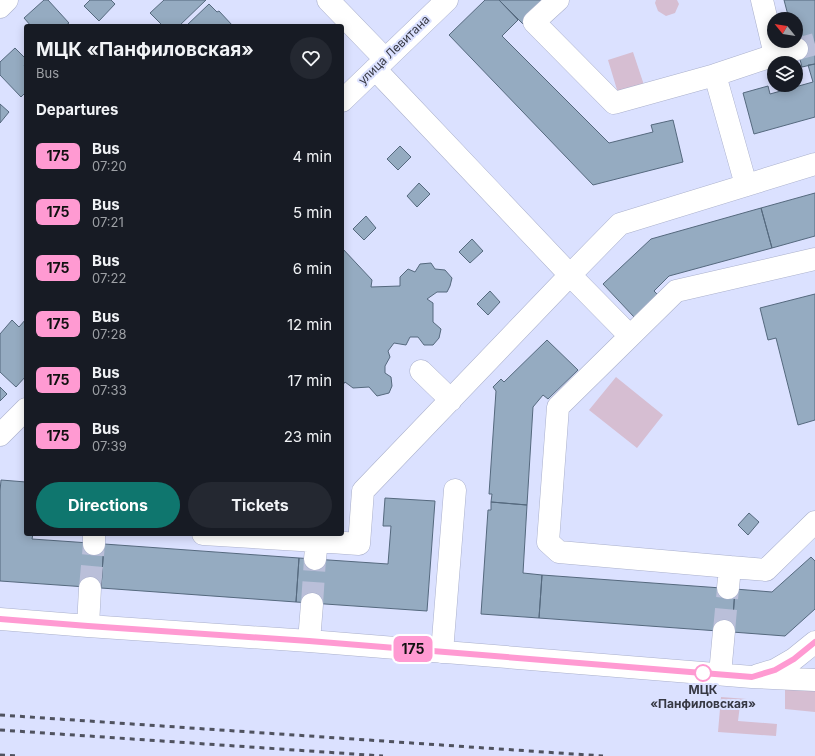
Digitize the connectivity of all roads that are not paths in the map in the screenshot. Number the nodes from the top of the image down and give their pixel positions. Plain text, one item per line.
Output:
1 (7, 0) edge
2 (328, 0) edge
3 (447, 0) edge
4 (558, 0) edge
5 (762, 0) edge
6 (0, 6) edge
7 (798, 49) tunnel mouth
8 (776, 55) junction
9 (380, 64) junction
10 (715, 75) junction
11 (344, 99) edge
12 (815, 164) edge
13 (746, 185) junction
14 (815, 259) edge
15 (570, 275) junction
16 (630, 336) junction
17 (420, 370) dead end
18 (451, 400) junction
19 (24, 412) edge
20 (0, 434) edge
21 (455, 490) dead end
22 (815, 522) edge
23 (217, 536) edge
24 (730, 567) junction
25 (90, 588) tunnel mouth
26 (728, 588) tunnel mouth
27 (312, 604) tunnel mouth
28 (0, 619) edge
29 (88, 626) junction
30 (724, 631) tunnel mouth
31 (309, 641) junction
32 (815, 642) edge
33 (442, 652) junction
34 (720, 674) junction
35 (752, 677) junction
36 (815, 680) edge

1 - 6 street
2 - 9 street
3 - 9 street, улица Левитана
4 - 10 street
5 - 8 street
7 - 8 street
8 - 10 street
9 - 11 street, улица Левитана
9 - 15 street
10 - 13 street
12 - 13 street
13 - 15 street
14 - 16 street
15 - 16 street
15 - 18 street
16 - 24 street
17 - 18 street
18 - 23 street
19 - 20 street
21 - 33 street
22 - 24 street
24 - 26 street
25 - 29 street
27 - 31 street
28 - 29 street
29 - 31 street
30 - 34 street
31 - 33 street
32 - 35 street
33 - 34 street
34 - 35 street
35 - 36 street

